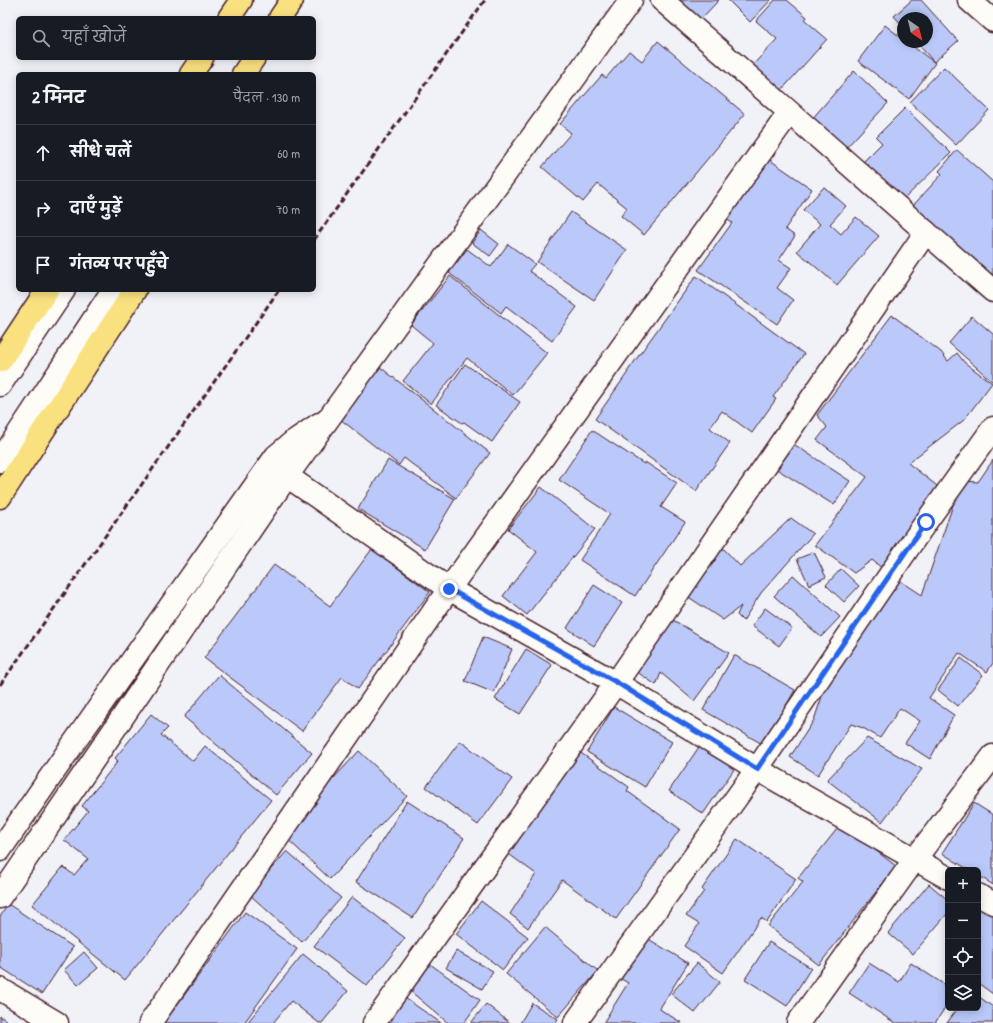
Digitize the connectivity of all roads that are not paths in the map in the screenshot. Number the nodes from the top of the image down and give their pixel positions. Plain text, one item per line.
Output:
1 (241, 0) edge
2 (292, 0) edge
3 (631, 0) edge
4 (662, 0) edge
5 (969, 0) edge
6 (230, 16) edge
7 (281, 16) edge
8 (993, 21) edge
9 (201, 60) edge
10 (253, 60) edge
11 (192, 72) edge
12 (244, 72) edge
13 (790, 113) junction
14 (926, 232) junction
15 (993, 291) edge
16 (46, 292) edge
17 (63, 292) edge
18 (111, 292) edge
19 (134, 292) edge
20 (0, 361) edge
21 (0, 385) edge
22 (330, 417) junction
23 (993, 428) edge
24 (0, 461) edge
25 (287, 476) junction
26 (0, 497) edge
27 (449, 589) junction
28 (616, 682) junction
29 (993, 756) edge
30 (757, 769) junction
31 (0, 850) edge
32 (915, 859) junction
33 (945, 876) edge
34 (0, 897) edge
35 (981, 897) edge
36 (993, 903) edge
37 (0, 989) edge
38 (57, 1023) edge
39 (150, 1023) edge
40 (374, 1023) edge
41 (575, 1023) edge
42 (798, 1023) edge

1 - 6 main road
2 - 7 main road
3 - 22 street
4 - 13 street
5 - 8 street
9 - 11 main road
10 - 12 main road
13 - 14 street
13 - 27 street
14 - 15 street
14 - 28 street
16 - 20 main road
17 - 21 street
18 - 24 street
19 - 26 main road
22 - 25 street
22 - 31 street
23 - 30 street
25 - 27 street
25 - 34 street
27 - 28 street
27 - 39 street
28 - 30 street
28 - 40 street
29 - 32 street
30 - 32 street
30 - 41 street
32 - 33 street
32 - 42 street
35 - 36 street
37 - 38 street

